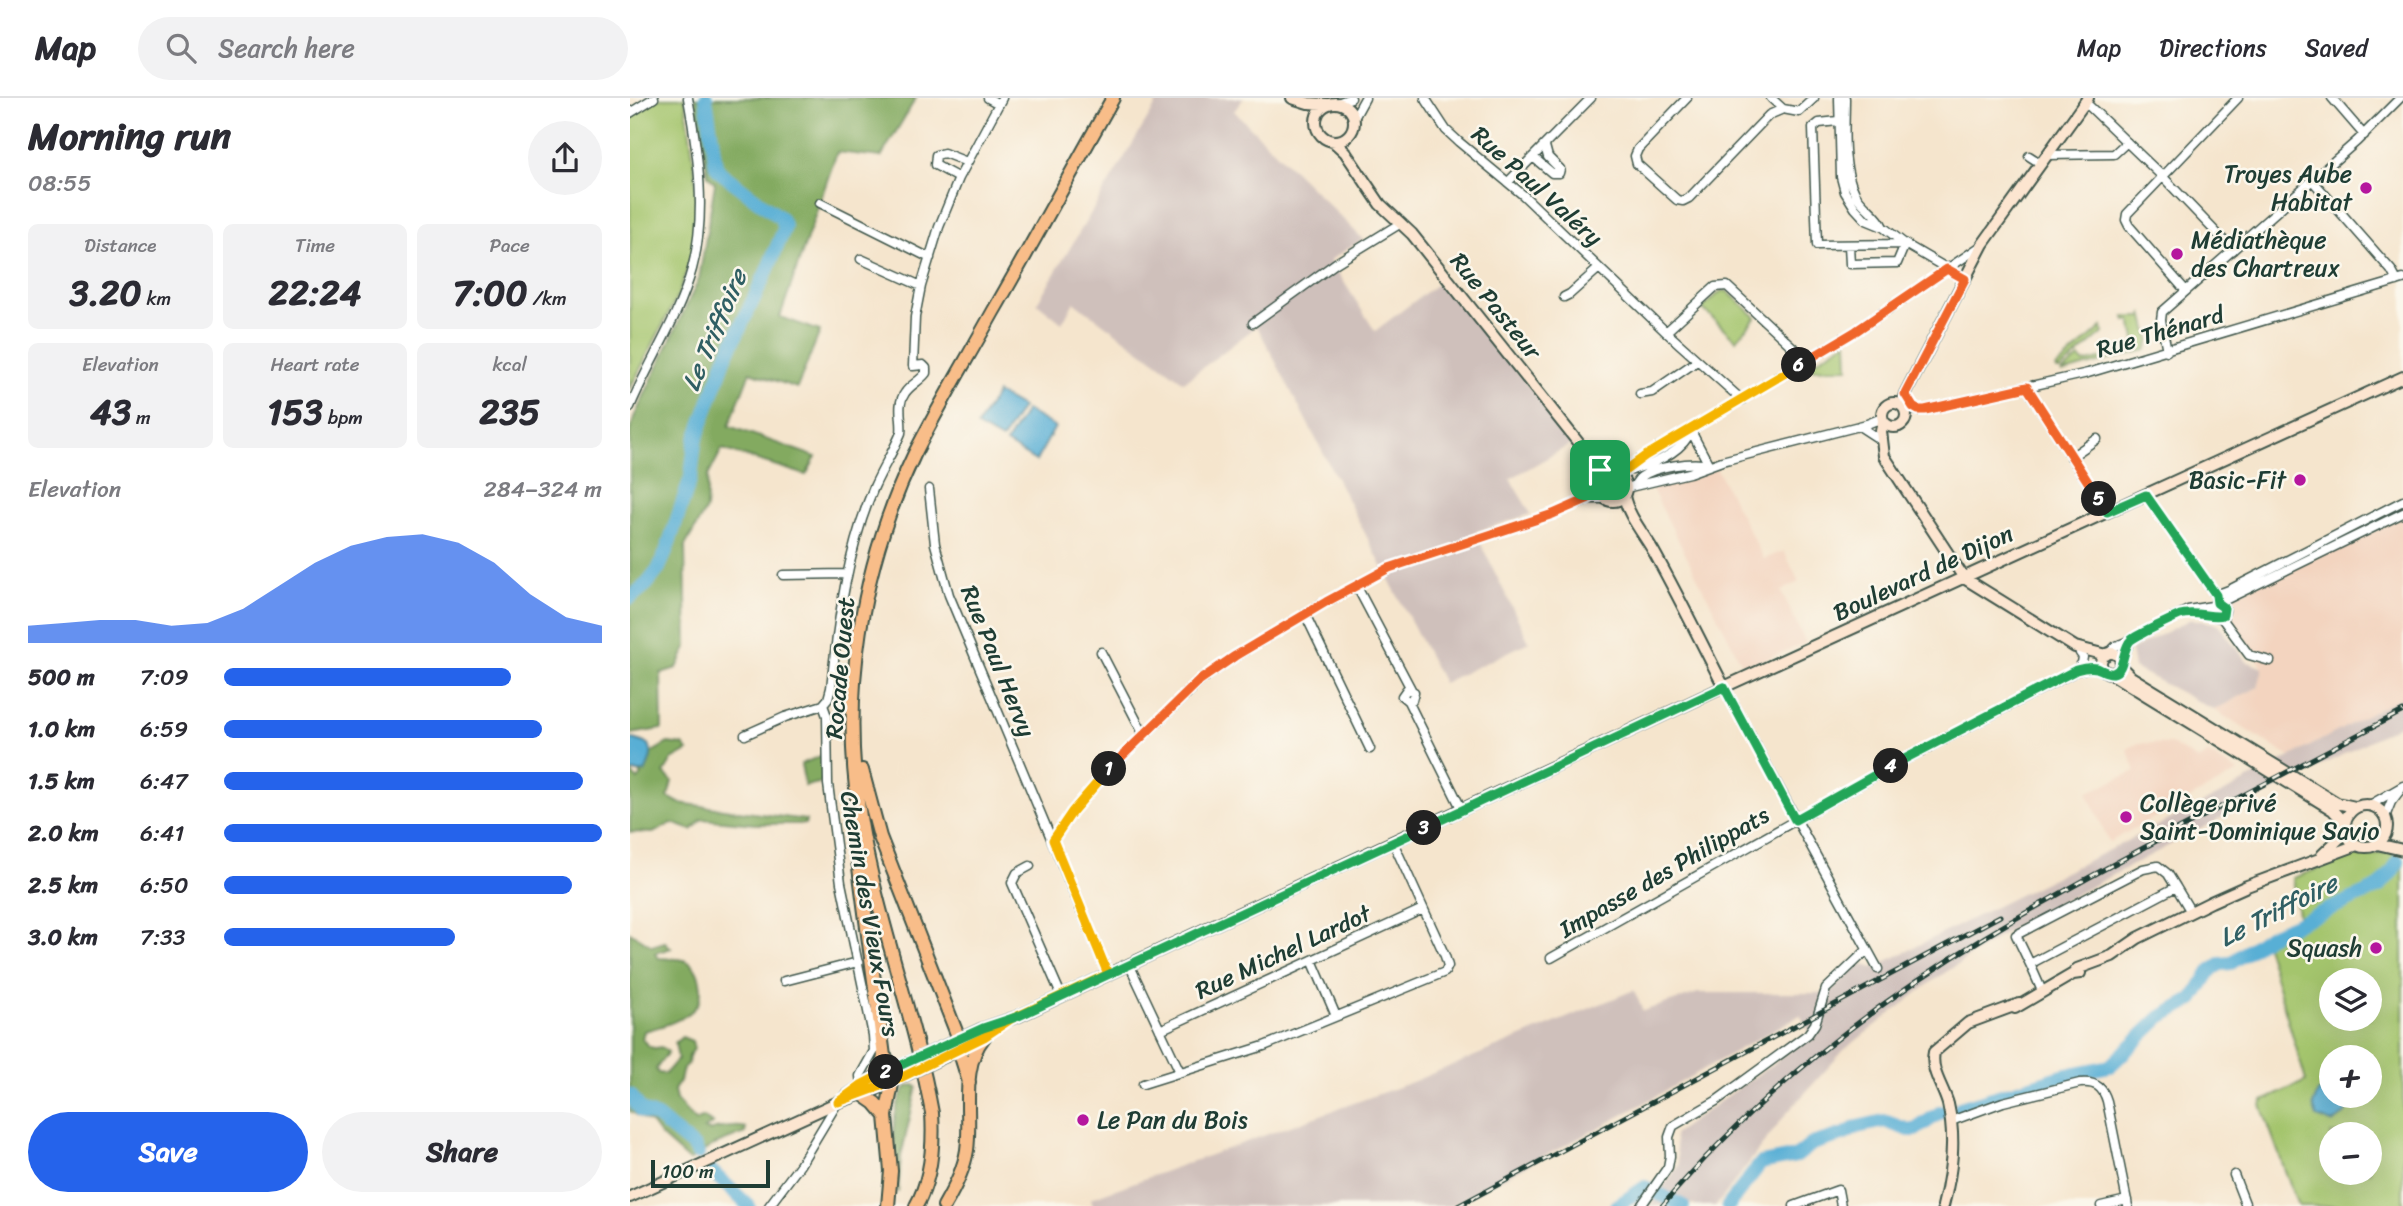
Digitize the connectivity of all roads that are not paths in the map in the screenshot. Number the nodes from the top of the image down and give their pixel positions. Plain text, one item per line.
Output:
1 (654, 98) edge
2 (688, 98) edge
3 (988, 98) edge
4 (1114, 98) edge
5 (1292, 98) edge
6 (1351, 98) edge
7 (1365, 98) edge
8 (1425, 98) edge
9 (1591, 98) edge
10 (1687, 98) edge
11 (1771, 98) edge
12 (1814, 98) edge
13 (1839, 98) edge
14 (1845, 98) edge
15 (2238, 98) edge
16 (2332, 98) edge
17 (2086, 100) edge
18 (2393, 100) edge
19 (1000, 101) edge
20 (1333, 103) junction
21 (1783, 109) junction
22 (630, 113) edge
23 (1354, 118) junction
24 (1315, 121) junction
25 (1838, 121) junction
26 (1350, 133) junction
27 (2364, 135) junction
28 (1333, 141) junction
29 (2127, 142) junction
30 (1545, 146) junction
31 (2029, 156) dead end
32 (1533, 158) junction
33 (2044, 159) junction
34 (967, 163) junction
35 (1358, 170) junction
36 (2162, 176) junction
37 (959, 178) junction
38 (2312, 180) junction
39 (1508, 182) junction
40 (820, 203) dead end
41 (1401, 223) junction
42 (1883, 227) junction
43 (1905, 244) junction
44 (1983, 244) junction
45 (1849, 245) junction
46 (2233, 250) junction
47 (930, 258) junction
48 (861, 259) dead end
49 (1599, 268) junction
50 (1947, 269) junction
51 (1965, 279) junction
52 (2400, 280) edge
53 (921, 286) junction
54 (2186, 291) junction
55 (1564, 297) dead end
56 (1253, 323) dead end
57 (1666, 332) junction
58 (2166, 351) junction
59 (1697, 361) junction
60 (1803, 363) junction
61 (2403, 377) edge
62 (2027, 387) junction
63 (1640, 394) dead end
64 (1741, 400) junction
65 (1902, 406) junction
66 (630, 407) edge
67 (1921, 410) junction
68 (1886, 422) junction
69 (1859, 426) junction
70 (1691, 431) junction
71 (2097, 439) dead end
72 (1882, 445) junction
73 (2071, 457) junction
74 (1709, 466) junction
75 (1614, 485) junction
76 (929, 489) dead end
77 (2146, 495) junction
78 (2403, 501) edge
79 (2107, 512) junction
80 (2403, 513) edge
81 (846, 574) junction
82 (783, 575) dead end
83 (1964, 578) junction
84 (1356, 585) junction
85 (2217, 607) junction
86 (1305, 614) junction
87 (2131, 640) junction
88 (2078, 650) junction
89 (1101, 652) dead end
90 (2270, 661) dead end
91 (2110, 664) junction
92 (2076, 670) junction
93 (1724, 687) junction
94 (854, 693) junction
95 (823, 705) junction
96 (745, 735) dead end
97 (1144, 735) junction
98 (852, 737) junction
99 (1370, 749) dead end
100 (2403, 787) edge
101 (2370, 805) junction
102 (2355, 807) junction
103 (1462, 810) junction
104 (1795, 820) junction
105 (2386, 822) junction
106 (2345, 827) junction
107 (1053, 840) junction
108 (1393, 842) junction
109 (2377, 844) junction
110 (2357, 845) junction
111 (2403, 849) edge
112 (2311, 862) junction
113 (1030, 866) dead end
114 (2176, 887) junction
115 (1423, 909) junction
116 (2191, 912) junction
117 (1867, 950) junction
118 (1551, 958) dead end
119 (1312, 960) junction
120 (858, 962) junction
121 (1129, 964) junction
122 (2030, 964) junction
123 (1878, 970) dead end
124 (1108, 974) junction
125 (784, 981) dead end
126 (2042, 991) junction
127 (1061, 995) junction
128 (1336, 1016) junction
129 (1011, 1019) junction
130 (1160, 1030) junction
131 (984, 1037) junction
132 (950, 1047) junction
133 (884, 1056) junction
134 (902, 1069) junction
135 (1180, 1072) junction
136 (880, 1075) junction
137 (892, 1082) junction
138 (969, 1082) junction
139 (1143, 1084) dead end
140 (861, 1089) junction
141 (838, 1102) junction
142 (886, 1116) junction
143 (1951, 1121) junction
144 (2234, 1175) dead end
145 (630, 1197) edge
146 (2127, 1203) edge
147 (769, 1206) edge
148 (888, 1206) edge
149 (916, 1206) edge
150 (944, 1206) edge
151 (1642, 1206) edge
152 (1794, 1206) edge
153 (1841, 1206) edge
154 (1942, 1206) edge
155 (2101, 1206) edge
156 (2246, 1206) edge

1 - 22 street
2 - 66 street
3 - 19 street
4 - 94 main road, Rocade Ouest
5 - 20 street
5 - 24 street
6 - 20 street
7 - 23 street
8 - 39 street, Rue Paul Valéry
9 - 30 street
10 - 21 street
11 - 21 street
12 - 21 street
13 - 25 street
14 - 42 street
15 - 36 street
16 - 27 street
17 - 29 street
17 - 33 street
18 - 27 street
19 - 34 street
20 - 23 street
20 - 24 street
23 - 26 street
24 - 28 street
25 - 42 street
25 - 45 street
26 - 28 street
26 - 35 street, Rue Pasteur
27 - 38 street
28 - 35 street, Rue Pasteur
29 - 33 street
29 - 36 street
30 - 32 street
30 - 32 street
31 - 33 street
32 - 39 street
33 - 44 street
34 - 37 street
34 - 37 street
35 - 41 street, Rue Pasteur
36 - 46 street
36 - 54 street
37 - 47 street
38 - 46 street
38 - 52 street
39 - 49 street, Rue Paul Valéry
40 - 47 street
41 - 56 street
41 - 75 street, Rue Pasteur
42 - 43 street
43 - 45 street
43 - 45 street
43 - 50 street
44 - 50 street
44 - 51 street
46 - 54 street
47 - 53 street
48 - 53 street
49 - 55 street, Rue Paul Valéry
49 - 57 street, Rue Paul Valéry
50 - 51 street
50 - 60 street
51 - 65 street
52 - 58 street, Rue Thénard
53 - 81 street, Chemin des Vieux Fours
54 - 58 street
57 - 59 street, Rue Paul Valéry
57 - 60 street
58 - 62 street, Rue Thénard
59 - 63 street
59 - 64 street, Rue Paul Valéry
60 - 64 street
61 - 77 street, Boulevard de Dijon
62 - 67 street, Rue Thénard
62 - 73 street
64 - 70 street
65 - 67 street, Rue Thénard
65 - 67 street
65 - 68 street
65 - 68 street
68 - 69 street
68 - 72 street
69 - 72 street
69 - 74 street
70 - 74 street
70 - 75 street
71 - 73 street
72 - 83 street
73 - 79 street
74 - 75 street
75 - 84 street
75 - 93 street
76 - 107 street, Rue Paul Hervy
77 - 79 street, Boulevard de Dijon
77 - 85 street
78 - 85 street
79 - 83 street, Boulevard de Dijon
80 - 85 street
81 - 82 street
81 - 95 street, Chemin des Vieux Fours
83 - 88 street
83 - 93 street, Boulevard de Dijon
84 - 86 street
84 - 103 street
85 - 87 street
85 - 90 street
86 - 97 street
86 - 99 street
87 - 91 street
87 - 91 street
88 - 91 street
88 - 92 street
89 - 97 street
91 - 92 street
91 - 102 street
91 - 106 street
92 - 104 street, Impasse des Philippats
93 - 103 street, Boulevard de Dijon
93 - 104 street
94 - 98 main road, Rocade Ouest
94 - 132 main road
95 - 96 street
95 - 120 street, Chemin des Vieux Fours
97 - 107 street
98 - 133 main road
98 - 149 main road, Rocade Ouest
100 - 101 street
100 - 105 street
101 - 102 street
101 - 105 street
102 - 106 street
103 - 108 street, Boulevard de Dijon
104 - 117 street
104 - 118 street, Impasse des Philippats
105 - 109 street
105 - 111 street
106 - 110 street
106 - 112 street
107 - 124 street, Rue Paul Hervy
108 - 115 street
108 - 121 street, Boulevard de Dijon
109 - 110 street
109 - 111 street
110 - 112 street
112 - 116 street
113 - 127 street
114 - 116 street
114 - 122 street
114 - 122 street
115 - 119 street, Rue Michel Lardot
115 - 128 street
116 - 126 street
117 - 123 street
117 - 151 street
119 - 128 street
119 - 130 street, Rue Michel Lardot
120 - 125 street
120 - 140 street, Chemin des Vieux Fours
121 - 124 street, Boulevard de Dijon
121 - 130 street
122 - 126 street
124 - 127 street, Boulevard de Dijon
126 - 143 street
127 - 129 street, Boulevard de Dijon
128 - 135 street
129 - 131 street
129 - 132 street
130 - 135 street
131 - 132 street
131 - 138 main road
132 - 134 street, bridge
132 - 138 main road
133 - 134 main road
133 - 136 main road
134 - 136 street
134 - 137 main road
135 - 139 street
136 - 140 street
137 - 140 street
137 - 142 main road
138 - 150 main road
140 - 141 street
140 - 142 main road
141 - 145 street
141 - 147 street
142 - 148 main road
143 - 146 street
143 - 154 street
144 - 156 street
146 - 155 street
152 - 153 street

